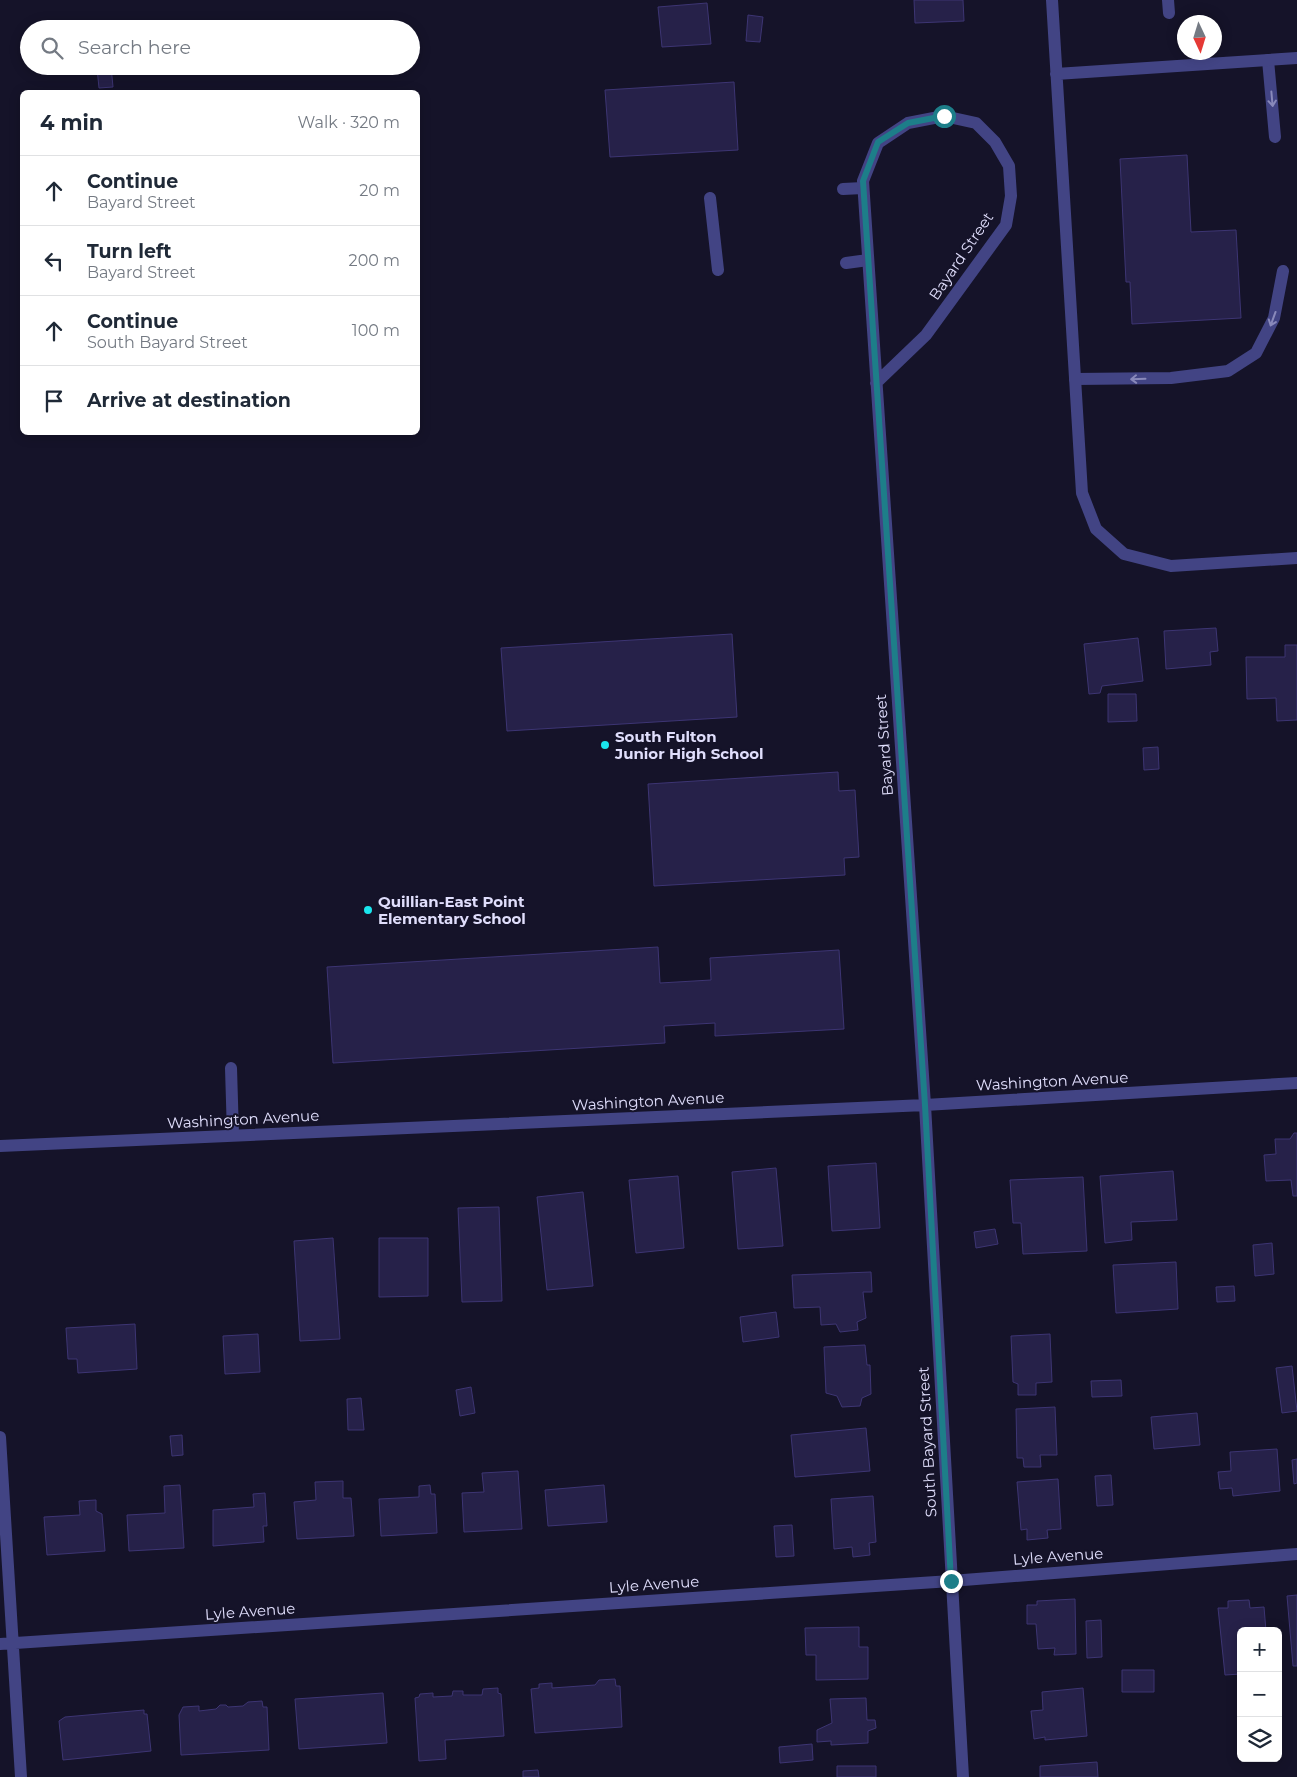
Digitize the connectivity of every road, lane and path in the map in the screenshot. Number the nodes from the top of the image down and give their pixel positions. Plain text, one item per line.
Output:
1 (1052, 0) edge
2 (1297, 58) edge
3 (1268, 60) junction
4 (1056, 74) junction
5 (1275, 137) dead end
6 (863, 188) junction
7 (843, 190) dead end
8 (710, 198) dead end
9 (868, 260) junction
10 (846, 263) dead end
11 (718, 270) dead end
12 (1283, 271) dead end
13 (1075, 379) junction
14 (876, 383) junction
15 (1297, 558) edge
16 (231, 1068) dead end
17 (1297, 1082) edge
18 (925, 1105) junction
19 (233, 1135) junction
20 (0, 1146) edge
21 (0, 1438) edge
22 (1297, 1554) edge
23 (951, 1581) junction
24 (6, 1644) edge
25 (21, 1777) edge
26 (963, 1777) edge

1 - 4 street
2 - 3 street
3 - 4 street
3 -> 5 street
4 - 13 street
6 - 7 street
6 - 9 street, Bayard Street
6 - 14 street, Bayard Street
8 - 11 street
9 - 10 street
9 - 14 street, Bayard Street
12 -> 13 street
13 - 15 street
14 - 18 street, Bayard Street
16 - 19 street
17 - 18 street, Washington Avenue
18 - 19 street, Washington Avenue
18 - 23 street, South Bayard Street
19 - 20 street, Washington Avenue
21 - 24 street
22 - 23 street, Lyle Avenue
23 - 24 street, Lyle Avenue
23 - 26 street, South Bayard Street
24 - 25 street

